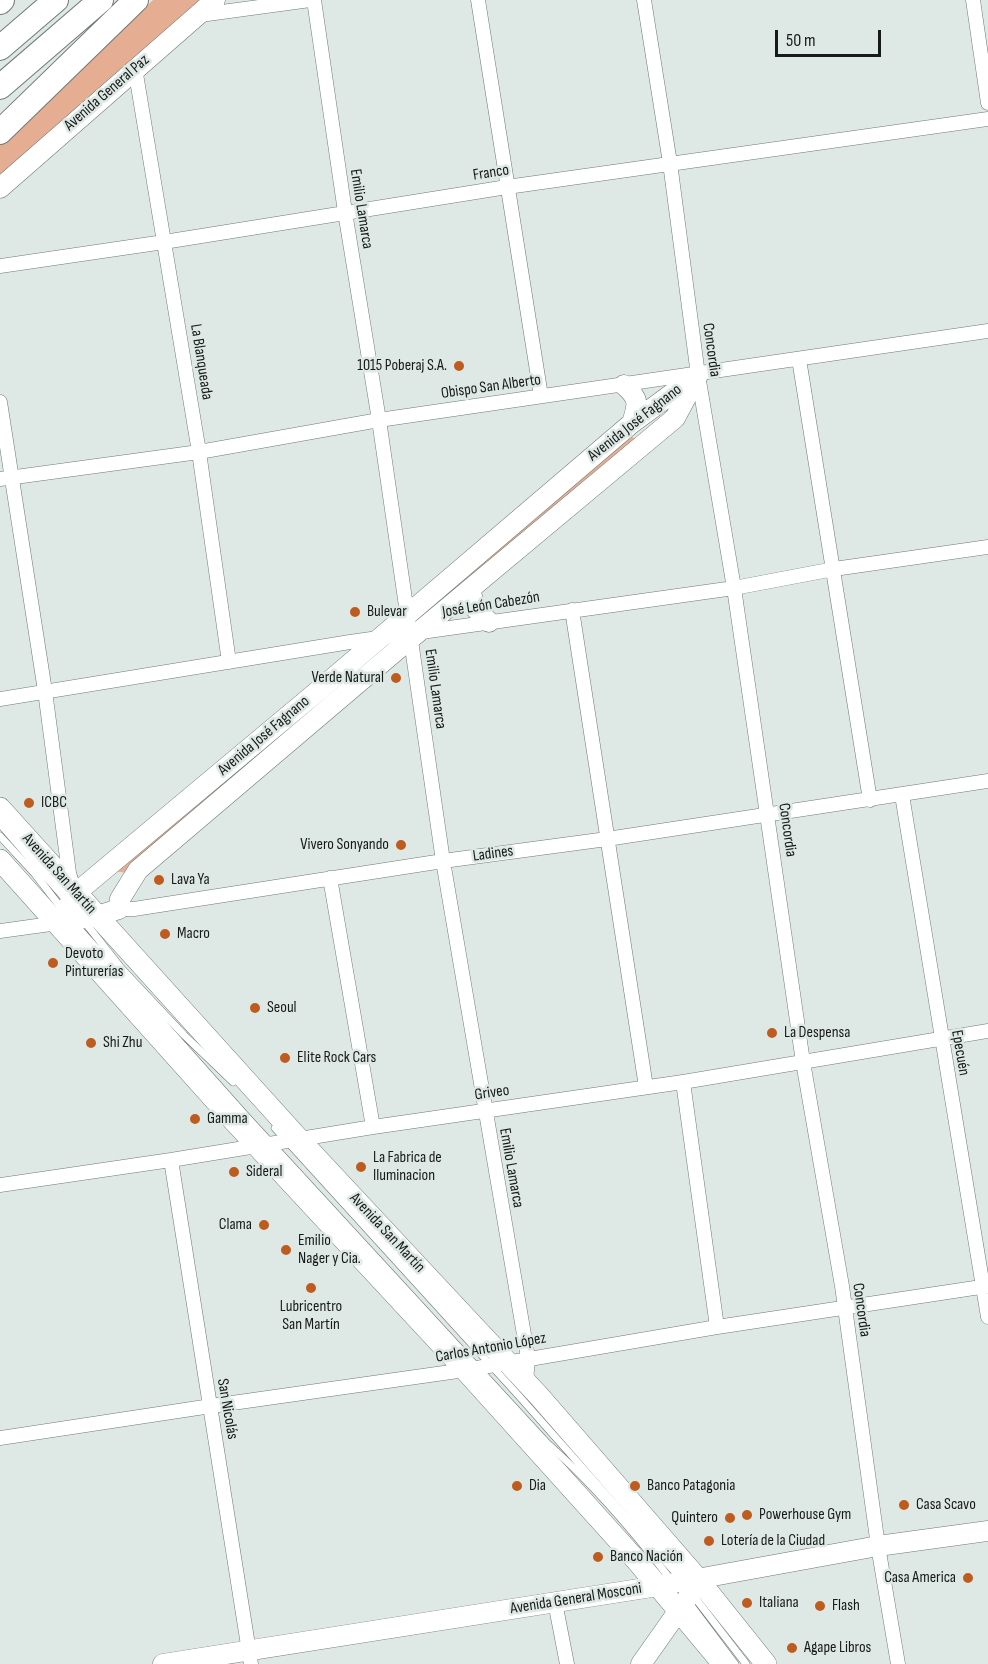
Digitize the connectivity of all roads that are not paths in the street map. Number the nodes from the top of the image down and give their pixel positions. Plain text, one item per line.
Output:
1 (56, 0) edge
2 (101, 0) edge
3 (136, 0) edge
4 (215, 0) edge
5 (312, 0) edge
6 (478, 0) edge
7 (644, 0) edge
8 (973, 0) edge
9 (198, 15) junction
10 (0, 48) edge
11 (135, 68) junction
12 (0, 87) edge
13 (988, 103) edge
14 (988, 119) edge
15 (0, 132) edge
16 (670, 163) junction
17 (507, 187) junction
18 (0, 188) edge
19 (345, 212) junction
20 (164, 242) junction
21 (0, 266) edge
22 (988, 331) edge
23 (799, 359) junction
24 (698, 375) junction
25 (624, 385) junction
26 (541, 396) junction
27 (0, 402) edge
28 (379, 420) junction
29 (632, 423) junction
30 (648, 442) junction
31 (199, 453) junction
32 (6, 478) edge
33 (988, 547) edge
34 (834, 569) junction
35 (734, 588) junction
36 (470, 589) junction
37 (572, 610) junction
38 (407, 614) junction
39 (489, 622) junction
40 (413, 635) junction
41 (379, 638) junction
42 (229, 663) junction
43 (45, 691) junction
44 (0, 699) edge
45 (988, 781) edge
46 (902, 795) junction
47 (870, 800) junction
48 (0, 808) edge
49 (768, 814) junction
50 (0, 824) edge
51 (0, 836) edge
52 (607, 839) junction
53 (0, 860) edge
54 (443, 861) junction
55 (330, 878) junction
56 (119, 909) junction
57 (74, 912) junction
58 (0, 931) edge
59 (988, 1031) edge
60 (941, 1038) junction
61 (803, 1062) junction
62 (684, 1082) junction
63 (646, 1087) junction
64 (242, 1092) dead end
65 (484, 1111) junction
66 (271, 1123) dead end
67 (373, 1127) junction
68 (293, 1140) junction
69 (265, 1145) junction
70 (171, 1160) junction
71 (0, 1185) edge
72 (986, 1287) edge
73 (845, 1308) junction
74 (988, 1317) edge
75 (717, 1327) junction
76 (494, 1364) junction
77 (211, 1406) junction
78 (0, 1438) edge
79 (988, 1531) edge
80 (879, 1546) junction
81 (681, 1590) junction
82 (555, 1602) junction
83 (250, 1657) edge
84 (163, 1664) edge
85 (567, 1664) edge
86 (641, 1664) edge
87 (723, 1664) edge
88 (735, 1664) edge
89 (746, 1664) edge
90 (766, 1664) edge
91 (898, 1664) edge

1 - 10 highway
2 - 12 highway
3 - 15 highway
4 - 9 street, Avenida General Paz
5 - 9 street
5 - 19 street, Emilio Lamarca
6 - 17 street
7 - 16 street, Concordia
8 - 13 street
9 - 11 street, Avenida General Paz
11 - 18 street, Avenida General Paz
11 - 20 street, La Blanqueada
14 - 16 street, Franco
16 - 17 street, Franco
16 - 24 street, Concordia
17 - 19 street, Franco
17 - 26 street
19 - 20 street, Franco
19 - 28 street, Emilio Lamarca
20 - 21 street, Franco
20 - 31 street, La Blanqueada
22 - 23 street, Obispo San Alberto
23 - 24 street, Obispo San Alberto
23 - 34 street
24 - 25 street, Obispo San Alberto
24 - 29 street, Avenida José Fagnano
24 - 30 street, Avenida José Fagnano
24 - 35 street, Concordia
25 - 26 street, Obispo San Alberto
25 - 29 street
26 - 28 street, Obispo San Alberto
27 - 32 street
28 - 31 street, Obispo San Alberto
28 - 38 street, Emilio Lamarca
29 - 30 street
29 - 38 street, Avenida José Fagnano
30 - 36 street, Avenida José Fagnano
31 - 32 street, Obispo San Alberto
31 - 42 street, La Blanqueada
32 - 43 street
33 - 34 street, José León Cabezón
34 - 35 street, José León Cabezón
34 - 47 street
35 - 37 street, José León Cabezón
35 - 49 street, Concordia
36 - 39 street
36 - 40 street, Avenida José Fagnano
37 - 39 street, José León Cabezón
37 - 52 street
38 - 40 street, Emilio Lamarca
38 - 41 street, Avenida José Fagnano
39 - 40 street, José León Cabezón
40 - 41 street, José León Cabezón
40 - 54 street, Emilio Lamarca
40 - 56 street, Avenida José Fagnano
41 - 42 street, José León Cabezón
41 - 57 street, Avenida José Fagnano
42 - 43 street, José León Cabezón
43 - 44 street, José León Cabezón
43 - 57 street
45 - 46 street, Ladines
46 - 47 street, Ladines
46 - 60 street, Epecuén
47 - 49 street, Ladines
48 - 57 main road, Avenida San Martín
49 - 52 street, Ladines
49 - 61 street, Concordia
50 - 57 lane
51 - 57 lane
52 - 54 street, Ladines
52 - 63 street
53 - 57 main road, Avenida San Martín
54 - 55 street, Ladines
54 - 65 street, Emilio Lamarca
55 - 56 street, Ladines
55 - 67 street
56 - 57 street, Ladines
57 - 58 street, Ladines
57 - 64 lane
57 - 68 main road, Avenida San Martín
57 - 69 main road, Avenida San Martín
59 - 60 street, Griveo
60 - 61 street, Griveo
60 - 72 street, Epecuén
61 - 62 street, Griveo
61 - 73 street, Concordia
62 - 63 street, Griveo
62 - 75 street
63 - 65 street, Griveo
65 - 67 street, Griveo
65 - 76 street, Emilio Lamarca
66 - 68 lane
67 - 68 street, Griveo
68 - 69 street, Griveo
68 - 76 main road, Avenida San Martín
69 - 70 street, Griveo
69 - 76 main road, Avenida San Martín
70 - 71 street, Griveo
70 - 77 street, San Nicolás
72 - 73 street, Carlos Antonio López
72 - 74 street, Epecuén
73 - 75 street, Carlos Antonio López
73 - 80 street, Concordia
75 - 76 street, Carlos Antonio López
76 - 77 street, Carlos Antonio López
76 - 81 main road, Avenida San Martín
76 - 81 main road, Avenida San Martín
77 - 78 street, Carlos Antonio López
77 - 83 street, San Nicolás
79 - 80 street, Avenida General Mosconi
80 - 81 street, Avenida General Mosconi
80 - 91 street, Concordia
81 - 82 street, Avenida General Mosconi
81 - 86 street
81 - 87 main road, Avenida San Martín
81 - 88 lane
81 - 89 lane
81 - 90 main road, Avenida San Martín
82 - 83 street, Avenida General Mosconi
82 - 85 street
83 - 84 street, Avenida General Mosconi

